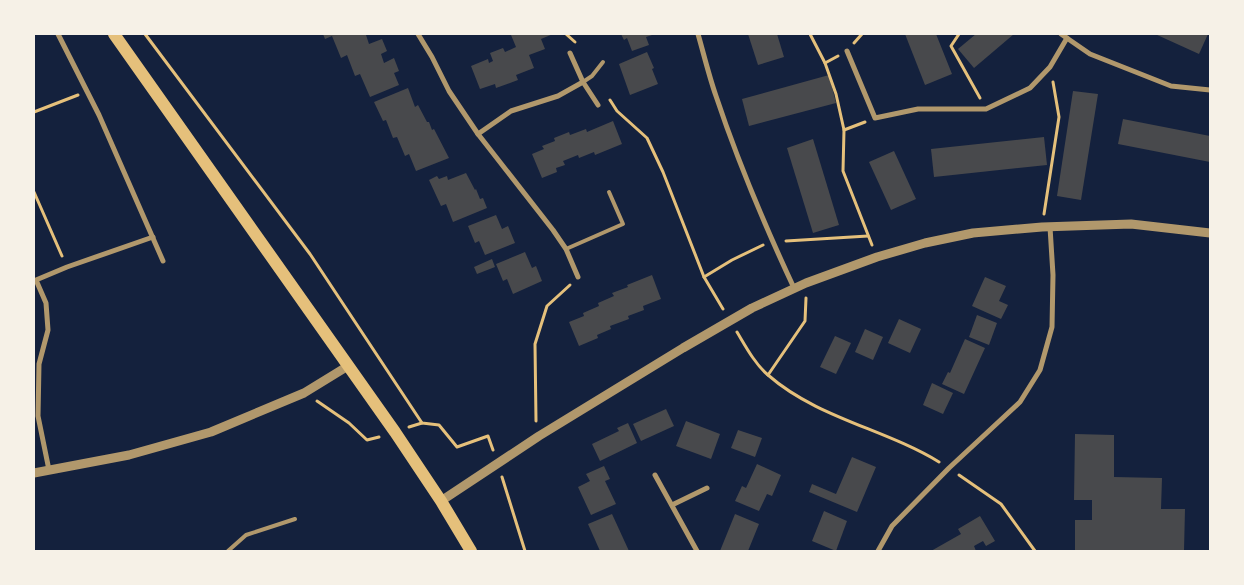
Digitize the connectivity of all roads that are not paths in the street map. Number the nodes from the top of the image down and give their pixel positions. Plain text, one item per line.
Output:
1 (58, 34) edge
2 (114, 34) edge
3 (418, 34) edge
4 (698, 34) edge
5 (1061, 34) edge
6 (1067, 38) junction
7 (847, 51) dead end
8 (570, 53) dead end
9 (603, 62) dead end
10 (583, 82) junction
11 (1210, 90) edge
12 (598, 105) dead end
13 (478, 134) junction
14 (609, 192) dead end
15 (1046, 227) junction
16 (1210, 233) edge
17 (153, 237) junction
18 (566, 249) junction
19 (163, 261) dead end
20 (578, 277) road end
21 (35, 280) edge
22 (794, 288) junction
23 (348, 366) junction
24 (49, 470) junction
25 (34, 473) edge
26 (655, 475) dead end
27 (707, 488) dead end
28 (441, 500) junction
29 (672, 506) junction
30 (295, 519) dead end
31 (228, 551) edge
32 (471, 551) edge
33 (697, 551) edge
34 (878, 551) edge

1 - 17 street
2 - 23 main road
3 - 13 street
4 - 22 street
5 - 6 street
6 - 7 street
6 - 11 street
8 - 10 street
9 - 10 lane
10 - 12 street
10 - 13 street
13 - 18 street
14 - 18 lane
15 - 16 street
15 - 22 street
15 - 34 street
17 - 19 street
17 - 21 street
18 - 20 street
21 - 24 street
22 - 28 street
23 - 24 street
23 - 28 main road
24 - 25 street
26 - 29 street
27 - 29 street
28 - 32 main road
29 - 33 street
30 - 31 lane

